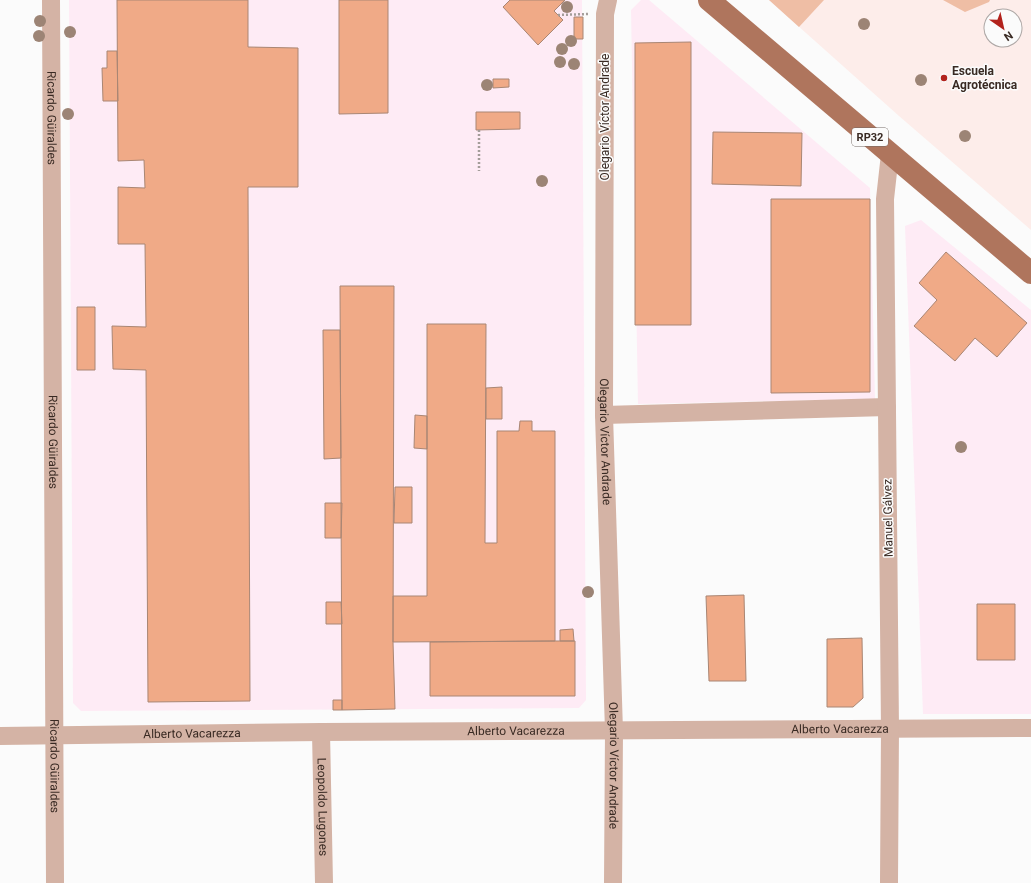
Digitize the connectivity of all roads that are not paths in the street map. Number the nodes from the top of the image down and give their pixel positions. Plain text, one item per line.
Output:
1 (51, 0) edge
2 (709, 0) edge
3 (606, 7) edge
4 (890, 154) junction
5 (1031, 273) edge
6 (886, 407) junction
7 (604, 415) junction
8 (1031, 728) edge
9 (890, 729) junction
10 (614, 731) junction
11 (321, 732) junction
12 (0, 736) edge
13 (53, 736) junction
14 (55, 883) edge
15 (324, 883) edge
16 (613, 883) edge
17 (889, 883) edge

1 - 13 street, Ricardo Güiraldes
2 - 4 main road, RP32
3 - 7 street, Olegario Víctor Andrade
4 - 5 main road, RP32
4 - 6 street, Manuel Gálvez
6 - 7 street
6 - 9 street, Manuel Gálvez
7 - 10 street, Olegario Víctor Andrade
8 - 9 street, Alberto Vacarezza
9 - 10 street, Alberto Vacarezza
9 - 17 street, Manuel Gálvez
10 - 11 street, Alberto Vacarezza
10 - 16 street, Olegario Víctor Andrade
11 - 13 street, Alberto Vacarezza
11 - 15 street, Leopoldo Lugones
12 - 13 street, Alberto Vacarezza
13 - 14 street, Ricardo Güiraldes

